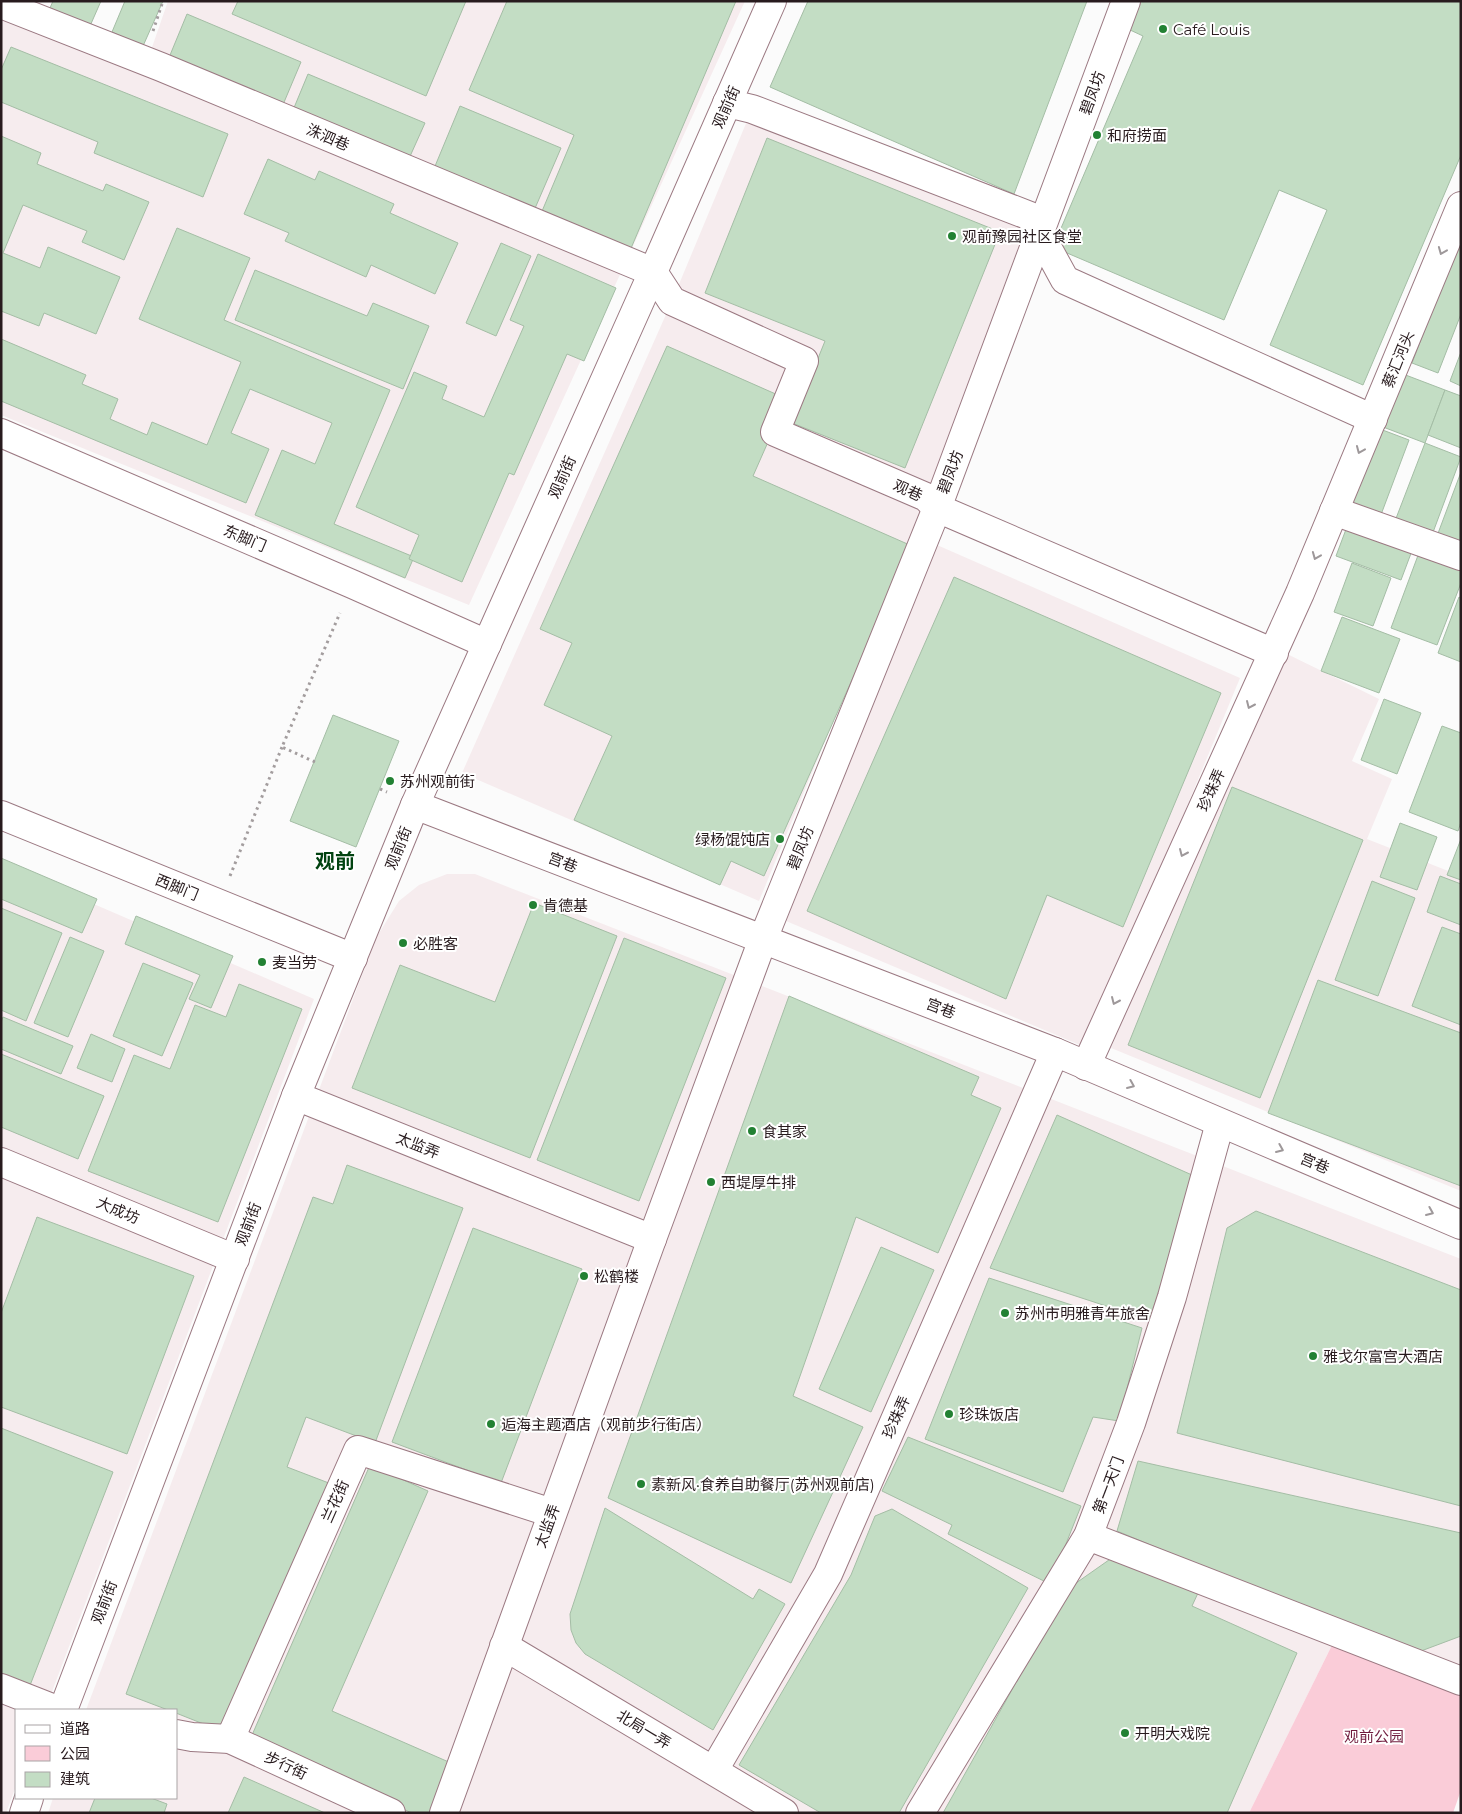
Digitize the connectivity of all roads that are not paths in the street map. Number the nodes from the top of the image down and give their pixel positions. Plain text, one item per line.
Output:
1 (772, 1) edge
2 (1126, 1) edge
3 (1, 4) edge
4 (727, 103) junction
5 (1461, 206) edge
6 (1039, 234) junction
7 (653, 272) junction
8 (1373, 419) junction
9 (1, 433) edge
10 (936, 508) junction
11 (1334, 511) junction
12 (1461, 556) edge
13 (487, 644) junction
14 (1274, 653) junction
15 (415, 805) junction
16 (1, 815) edge
17 (763, 939) junction
18 (353, 958) junction
19 (1056, 1052) junction
20 (1086, 1066) junction
21 (296, 1096) junction
22 (1220, 1123) junction
23 (1, 1162) edge
24 (1461, 1225) edge
25 (652, 1239) junction
26 (235, 1259) junction
27 (552, 1513) junction
28 (1088, 1536) junction
29 (504, 1646) junction
30 (1461, 1681) edge
31 (1, 1688) edge
32 (54, 1709) edge
33 (63, 1709) edge
34 (178, 1734) edge
35 (230, 1739) junction
36 (714, 1770) junction
37 (29, 1799) edge
38 (24, 1813) edge
39 (392, 1813) edge
40 (444, 1813) edge
41 (784, 1813) edge
42 (920, 1813) edge

1 - 4 street, 观前街
2 - 6 street, 碧凤坊
3 - 7 street, 洙泗巷
4 - 6 street
4 - 7 street, 观前街
5 -> 8 street, 蔡汇河头
6 - 8 street
6 - 10 street, 碧凤坊
7 - 10 street, 观巷
7 - 13 street, 观前街
8 -> 11 street, 蔡汇河头
9 - 13 street, 东脚门
10 - 14 street, 观巷
10 - 17 street, 碧凤坊
11 - 12 street
11 -> 14 street, 珍珠弄
13 - 15 street, 观前街
14 -> 20 street, 珍珠弄
15 - 17 street, 宫巷
15 - 18 street, 观前街
16 - 18 street, 西脚门
17 - 19 street, 宫巷
17 - 25 street, 太监弄
18 - 21 street, 观前街
19 - 20 street, 宫巷
19 - 36 street, 珍珠弄
20 -> 22 street, 宫巷
21 - 25 street, 太监弄
21 - 26 street, 观前街
22 -> 24 street, 宫巷
22 - 28 street, 第一天门
23 - 26 street, 大成坊
25 - 27 street, 太监弄
26 - 33 street, 观前街
27 - 29 street, 太监弄
27 - 35 street, 兰花街
28 - 30 street
28 - 42 street, 第一天门
29 - 36 street, 北局一弄
29 - 40 street, 太监弄
31 - 32 street
34 - 35 street, 步行街
35 - 39 street, 步行街
36 - 41 street, 北局一弄
37 - 38 street

